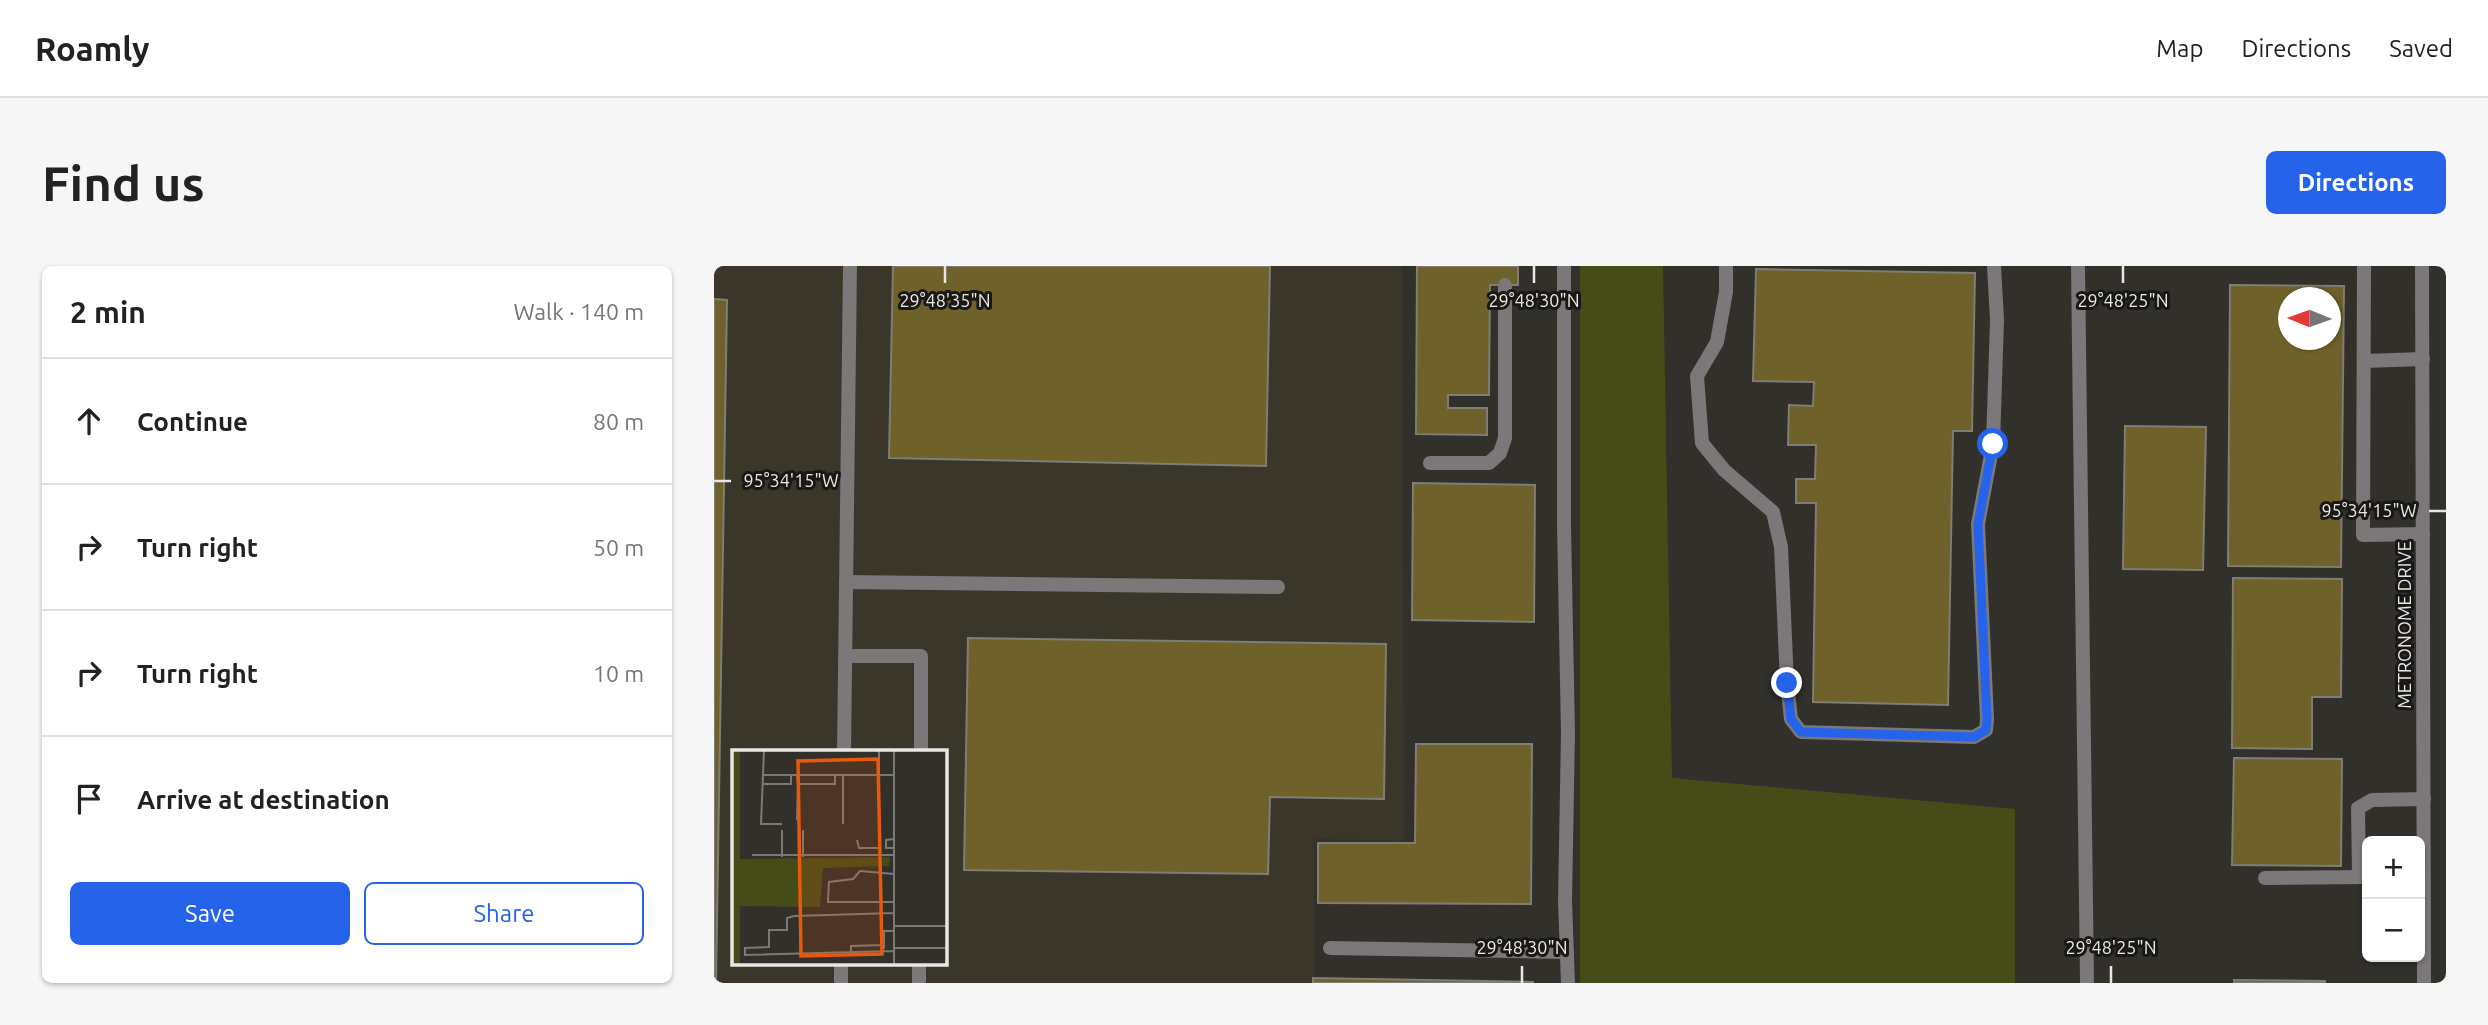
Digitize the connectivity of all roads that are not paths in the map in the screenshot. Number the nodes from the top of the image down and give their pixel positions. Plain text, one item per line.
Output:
1 (850, 266) edge
2 (1564, 266) edge
3 (1726, 266) edge
4 (1994, 266) edge
5 (2078, 266) edge
6 (2364, 266) edge
7 (2422, 266) edge
8 (1505, 285) dead end
9 (2423, 359) junction
10 (2364, 361) junction
11 (1430, 463) dead end
12 (2423, 534) junction
13 (846, 582) junction
14 (1278, 587) dead end
15 (846, 656) junction
16 (844, 750) edge
17 (921, 750) edge
18 (2424, 799) junction
19 (2423, 836) edge
20 (2362, 863) edge
21 (2362, 877) edge
22 (2265, 878) dead end
23 (2422, 899) edge
24 (1330, 948) dead end
25 (1567, 952) junction
26 (841, 965) edge
27 (919, 965) edge
28 (841, 983) edge
29 (919, 983) edge
30 (1568, 983) edge
31 (2087, 983) edge
32 (2424, 983) edge

1 - 13 street
2 - 25 street
3 - 4 street
5 - 31 street
6 - 10 street
7 - 9 street, METRONOME DRIVE
8 - 11 street
9 - 10 street
9 - 12 street, METRONOME DRIVE
10 - 12 street
12 - 18 street, METRONOME DRIVE
13 - 14 street
13 - 15 street
15 - 16 street
15 - 17 street
18 - 19 street, METRONOME DRIVE
18 - 20 street
21 - 22 street
23 - 32 street, METRONOME DRIVE
24 - 25 street
25 - 30 street
26 - 28 street
27 - 29 street

